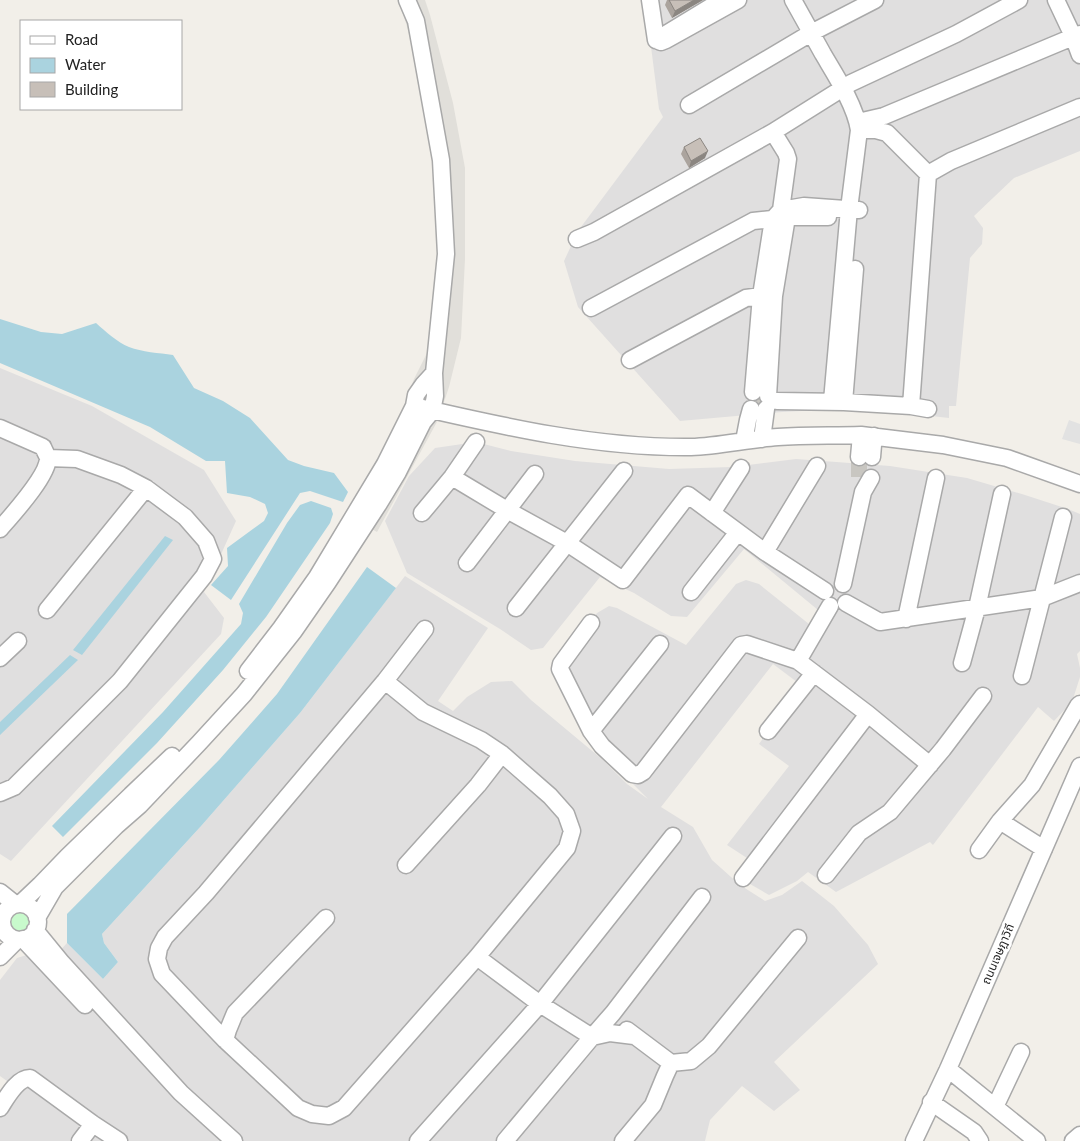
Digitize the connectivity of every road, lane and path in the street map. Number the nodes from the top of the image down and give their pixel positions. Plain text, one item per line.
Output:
1 (407, 0) edge
2 (650, 0) edge
3 (722, 0) edge
4 (738, 0) edge
5 (794, 0) edge
6 (806, 0) edge
7 (875, 0) edge
8 (1018, 0) edge
9 (1056, 0) edge
10 (816, 31) junction
11 (1077, 35) edge
12 (656, 40) junction
13 (1080, 55) edge
14 (847, 85) junction
15 (689, 105) dead end
16 (1080, 107) edge
17 (863, 125) junction
18 (773, 132) junction
19 (928, 174) junction
20 (781, 215) junction
21 (854, 215) junction
22 (577, 239) dead end
23 (768, 296) junction
24 (591, 308) dead end
25 (630, 360) dead end
26 (434, 373) junction
27 (763, 401) junction
28 (838, 402) junction
29 (414, 406) junction
30 (911, 406) junction
31 (928, 409) dead end
32 (432, 411) junction
33 (0, 428) edge
34 (868, 436) junction
35 (762, 439) junction
36 (744, 441) junction
37 (476, 442) dead end
38 (866, 457) tunnel mouth
39 (48, 458) junction
40 (817, 466) dead end
41 (741, 468) dead end
42 (624, 471) dead end
43 (535, 474) dead end
44 (452, 477) junction
45 (936, 478) dead end
46 (864, 482) tunnel mouth
47 (1080, 484) edge
48 (146, 488) junction
49 (1002, 494) dead end
50 (372, 500) junction
51 (507, 510) junction
52 (422, 513) dead end
53 (712, 513) junction
54 (1063, 518) dead end
55 (0, 529) edge
56 (738, 532) junction
57 (566, 542) junction
58 (765, 552) junction
59 (467, 562) dead end
60 (1080, 583) edge
61 (691, 592) dead end
62 (1042, 598) junction
63 (832, 603) junction
64 (516, 608) dead end
65 (976, 608) junction
66 (46, 610) dead end
67 (906, 618) junction
68 (591, 623) dead end
69 (426, 629) dead end
70 (18, 641) dead end
71 (660, 644) dead end
72 (0, 658) edge
73 (798, 662) junction
74 (962, 664) dead end
75 (814, 673) junction
76 (1022, 676) dead end
77 (385, 682) junction
78 (983, 696) dead end
79 (1080, 704) edge
80 (868, 714) junction
81 (591, 731) junction
82 (768, 731) dead end
83 (502, 754) junction
84 (930, 765) junction
85 (1080, 766) edge
86 (0, 793) edge
87 (136, 800) junction
88 (1000, 821) junction
89 (673, 836) dead end
90 (1044, 849) junction
91 (979, 850) dead end
92 (406, 865) dead end
93 (826, 875) dead end
94 (743, 878) dead end
95 (0, 892) edge
96 (702, 897) dead end
97 (18, 904) junction
98 (326, 918) dead end
99 (1, 920) edge
100 (28, 932) junction
101 (798, 938) dead end
102 (0, 957) edge
103 (477, 957) junction
104 (540, 1004) junction
105 (614, 1013) junction
106 (634, 1036) junction
107 (592, 1037) junction
108 (225, 1040) junction
109 (1021, 1052) dead end
110 (671, 1063) junction
111 (948, 1069) junction
112 (932, 1102) junction
113 (995, 1107) junction
114 (0, 1108) edge
115 (93, 1124) junction
116 (1080, 1135) edge
117 (919, 1139) edge
118 (80, 1141) edge
119 (119, 1141) edge
120 (220, 1141) edge
121 (234, 1141) edge
122 (418, 1141) edge
123 (505, 1141) edge
124 (623, 1141) edge
125 (980, 1141) edge
126 (1037, 1141) edge
127 (1073, 1141) edge

1 - 26 street
2 - 12 street
3 - 12 street
4 - 12 street
5 - 10 street
6 - 10 street
7 - 10 street
8 - 14 street
9 - 11 street
10 - 14 street
10 - 15 street
11 - 13 street
11 - 17 street
14 - 17 street
14 - 18 street
16 - 19 street
17 - 19 street
17 - 21 street
18 - 20 street
18 - 22 street
19 - 30 street
20 - 21 street
20 - 23 street
20 - 24 street
21 - 28 street
23 - 25 street
23 - 27 street
26 - 29 street
26 - 32 street
27 - 28 street
27 - 35 street
27 - 36 street
28 - 30 street
29 - 32 street
29 - 50 street
30 - 31 street
32 - 36 street
32 - 50 street
33 - 39 street
34 - 35 street
34 - 38 street
34 - 47 street
35 - 36 street
37 - 44 street
39 - 48 street
39 - 55 street
40 - 58 street
41 - 53 street
42 - 57 street
43 - 51 street
44 - 51 street
44 - 52 street
45 - 67 street
46 - 63 street
48 - 66 street
48 - 86 street
49 - 65 street
50 - 87 street
51 - 57 street
51 - 59 street
53 - 56 street
53 - 57 street
54 - 62 street
56 - 58 street
56 - 61 street
57 - 64 street
58 - 63 street
60 - 62 street
62 - 65 street
62 - 76 street
63 - 67 street
63 - 73 street
65 - 67 street
65 - 74 street
68 - 81 street
69 - 77 street
70 - 72 street
71 - 81 street
73 - 75 street
73 - 81 street
75 - 80 street
75 - 82 street
77 - 83 street
77 - 108 street
78 - 84 street
79 - 88 street
80 - 84 street
80 - 94 street
83 - 92 street
83 - 103 street
84 - 93 street
85 - 90 street, ถนนเจษฎาวิถี
87 - 97 street
87 - 100 street
88 - 90 street
88 - 91 street
89 - 104 street
90 - 111 street, ถนนเจษฎาวิถี
95 - 97 street
96 - 105 street
97 - 99 street
97 - 100 street
98 - 108 street
99 - 100 street
100 - 102 street
100 - 120 street
100 - 121 street
101 - 110 street
103 - 104 street
103 - 108 street
104 - 107 street
104 - 122 street
105 - 106 street
105 - 107 street
106 - 107 street
106 - 110 street
107 - 123 street
109 - 113 street
110 - 124 street
111 - 112 street, ถนนเจษฎาวิถี
111 - 113 street
112 - 117 street, ถนนเจษฎาวิถี
112 - 125 street
113 - 126 street
114 - 115 street
115 - 118 street
115 - 119 street
116 - 127 street

